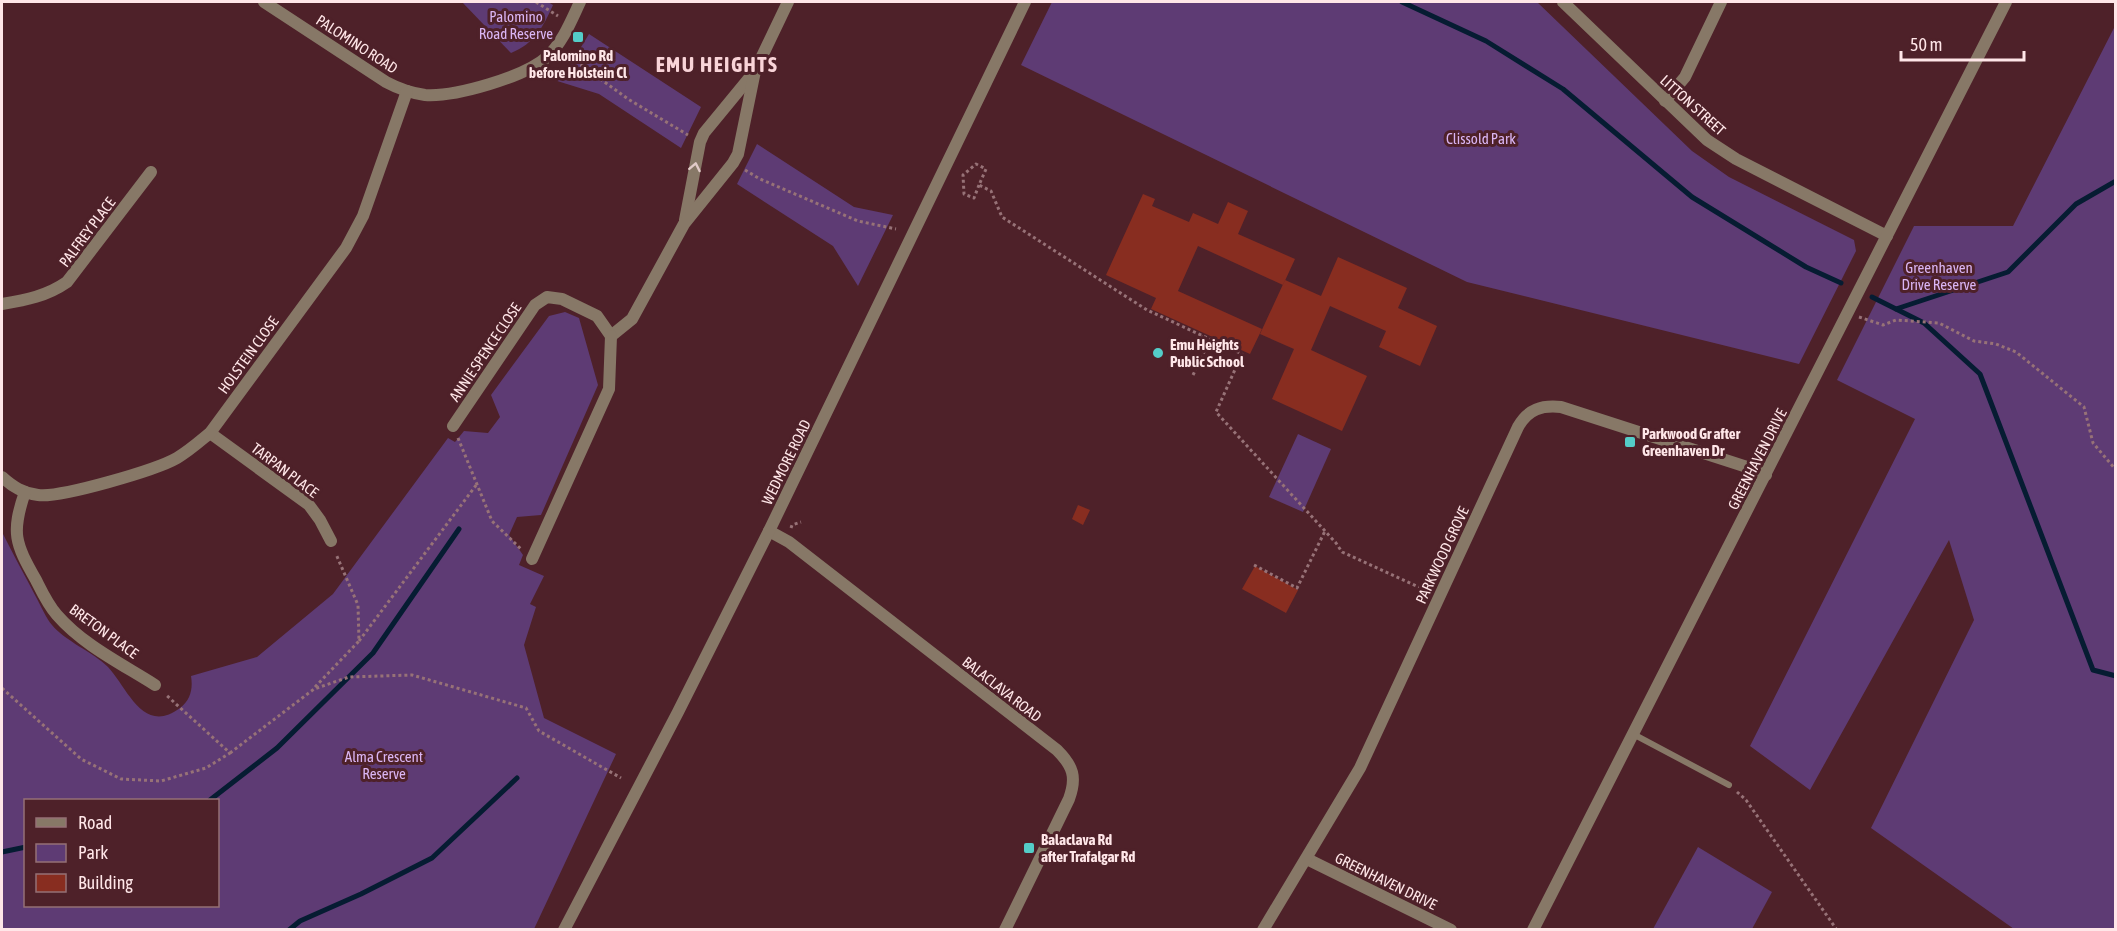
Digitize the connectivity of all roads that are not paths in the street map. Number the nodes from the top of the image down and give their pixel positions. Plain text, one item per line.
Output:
1 (264, 2) edge
2 (580, 2) edge
3 (788, 2) edge
4 (1025, 2) edge
5 (1563, 2) edge
6 (1721, 2) edge
7 (2007, 2) edge
8 (755, 71) junction
9 (407, 91) junction
10 (1665, 101) junction
11 (151, 172) dead end
12 (684, 224) junction
13 (1887, 236) junction
14 (2, 304) edge
15 (611, 336) junction
16 (453, 426) road end
17 (210, 433) junction
18 (1766, 475) junction
19 (2, 477) edge
20 (25, 492) junction
21 (769, 531) junction
22 (331, 541) road end
23 (532, 559) road end
24 (155, 685) road end
25 (1633, 734) junction
26 (1729, 785) road end
27 (1307, 859) junction
28 (564, 930) edge
29 (1005, 930) edge
30 (1263, 930) edge
31 (1451, 930) edge
32 (1533, 930) edge

1 - 9 street, PALOMINO ROAD
2 - 9 street, PALOMINO ROAD
3 - 8 street
4 - 21 street, WEDMORE ROAD
5 - 10 street, LITTON STREET
6 - 10 street
7 - 13 street, GREENHAVEN DRIVE
8 - 12 street
12 -> 8 street
9 - 17 street, HOLSTEIN CLOSE
10 - 13 street, LITTON STREET
11 - 14 street, PALFREY PLACE
12 - 15 street
13 - 18 street, GREENHAVEN DRIVE
15 - 16 street, ANNIE SPENCE CLOSE
15 - 23 street
17 - 20 street, HOLSTEIN CLOSE
17 - 22 street, TARPAN PLACE
18 - 25 street, GREENHAVEN DRIVE
18 - 27 street, PARKWOOD GROVE
19 - 20 street, HOLSTEIN CLOSE
20 - 24 street, BRETON PLACE
21 - 28 street, WEDMORE ROAD
21 - 29 street, BALACLAVA ROAD
25 - 26 lane
25 - 32 street, GREENHAVEN DRIVE
27 - 30 street, PARKWOOD GROVE
27 - 31 street, GREENHAVEN DRIVE

